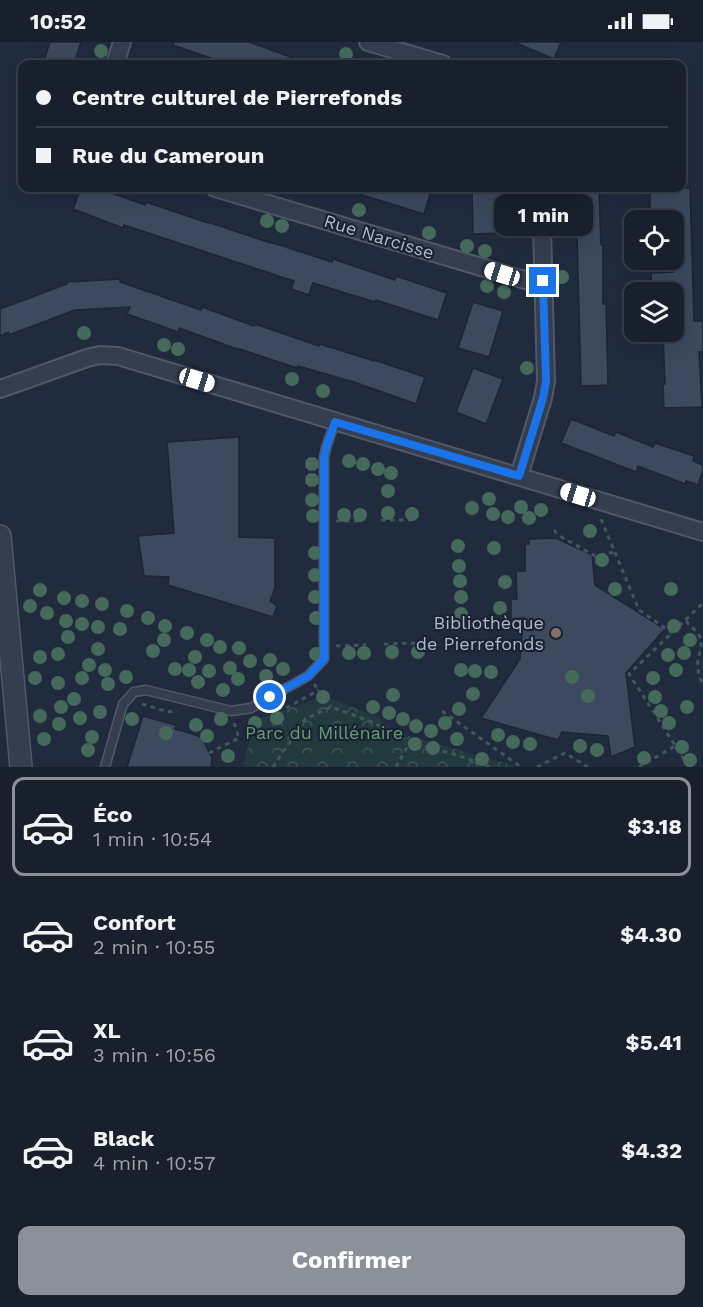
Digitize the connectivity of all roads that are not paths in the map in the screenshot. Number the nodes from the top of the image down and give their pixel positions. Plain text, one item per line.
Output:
1 (122, 42) edge
2 (368, 42) edge
3 (116, 60) edge
4 (429, 60) edge
5 (228, 192) edge
6 (541, 192) edge
7 (543, 281) junction
8 (0, 389) edge
9 (335, 422) junction
10 (519, 476) junction
11 (703, 532) edge
12 (0, 537) edge
13 (3, 608) edge
14 (21, 767) edge
15 (105, 767) edge

1 - 3 street
2 - 4 street
5 - 7 street, Rue Narcisse
6 - 7 street
7 - 10 street
8 - 9 street
9 - 10 street
9 - 15 lane
10 - 11 street
12 - 13 street
13 - 14 street

